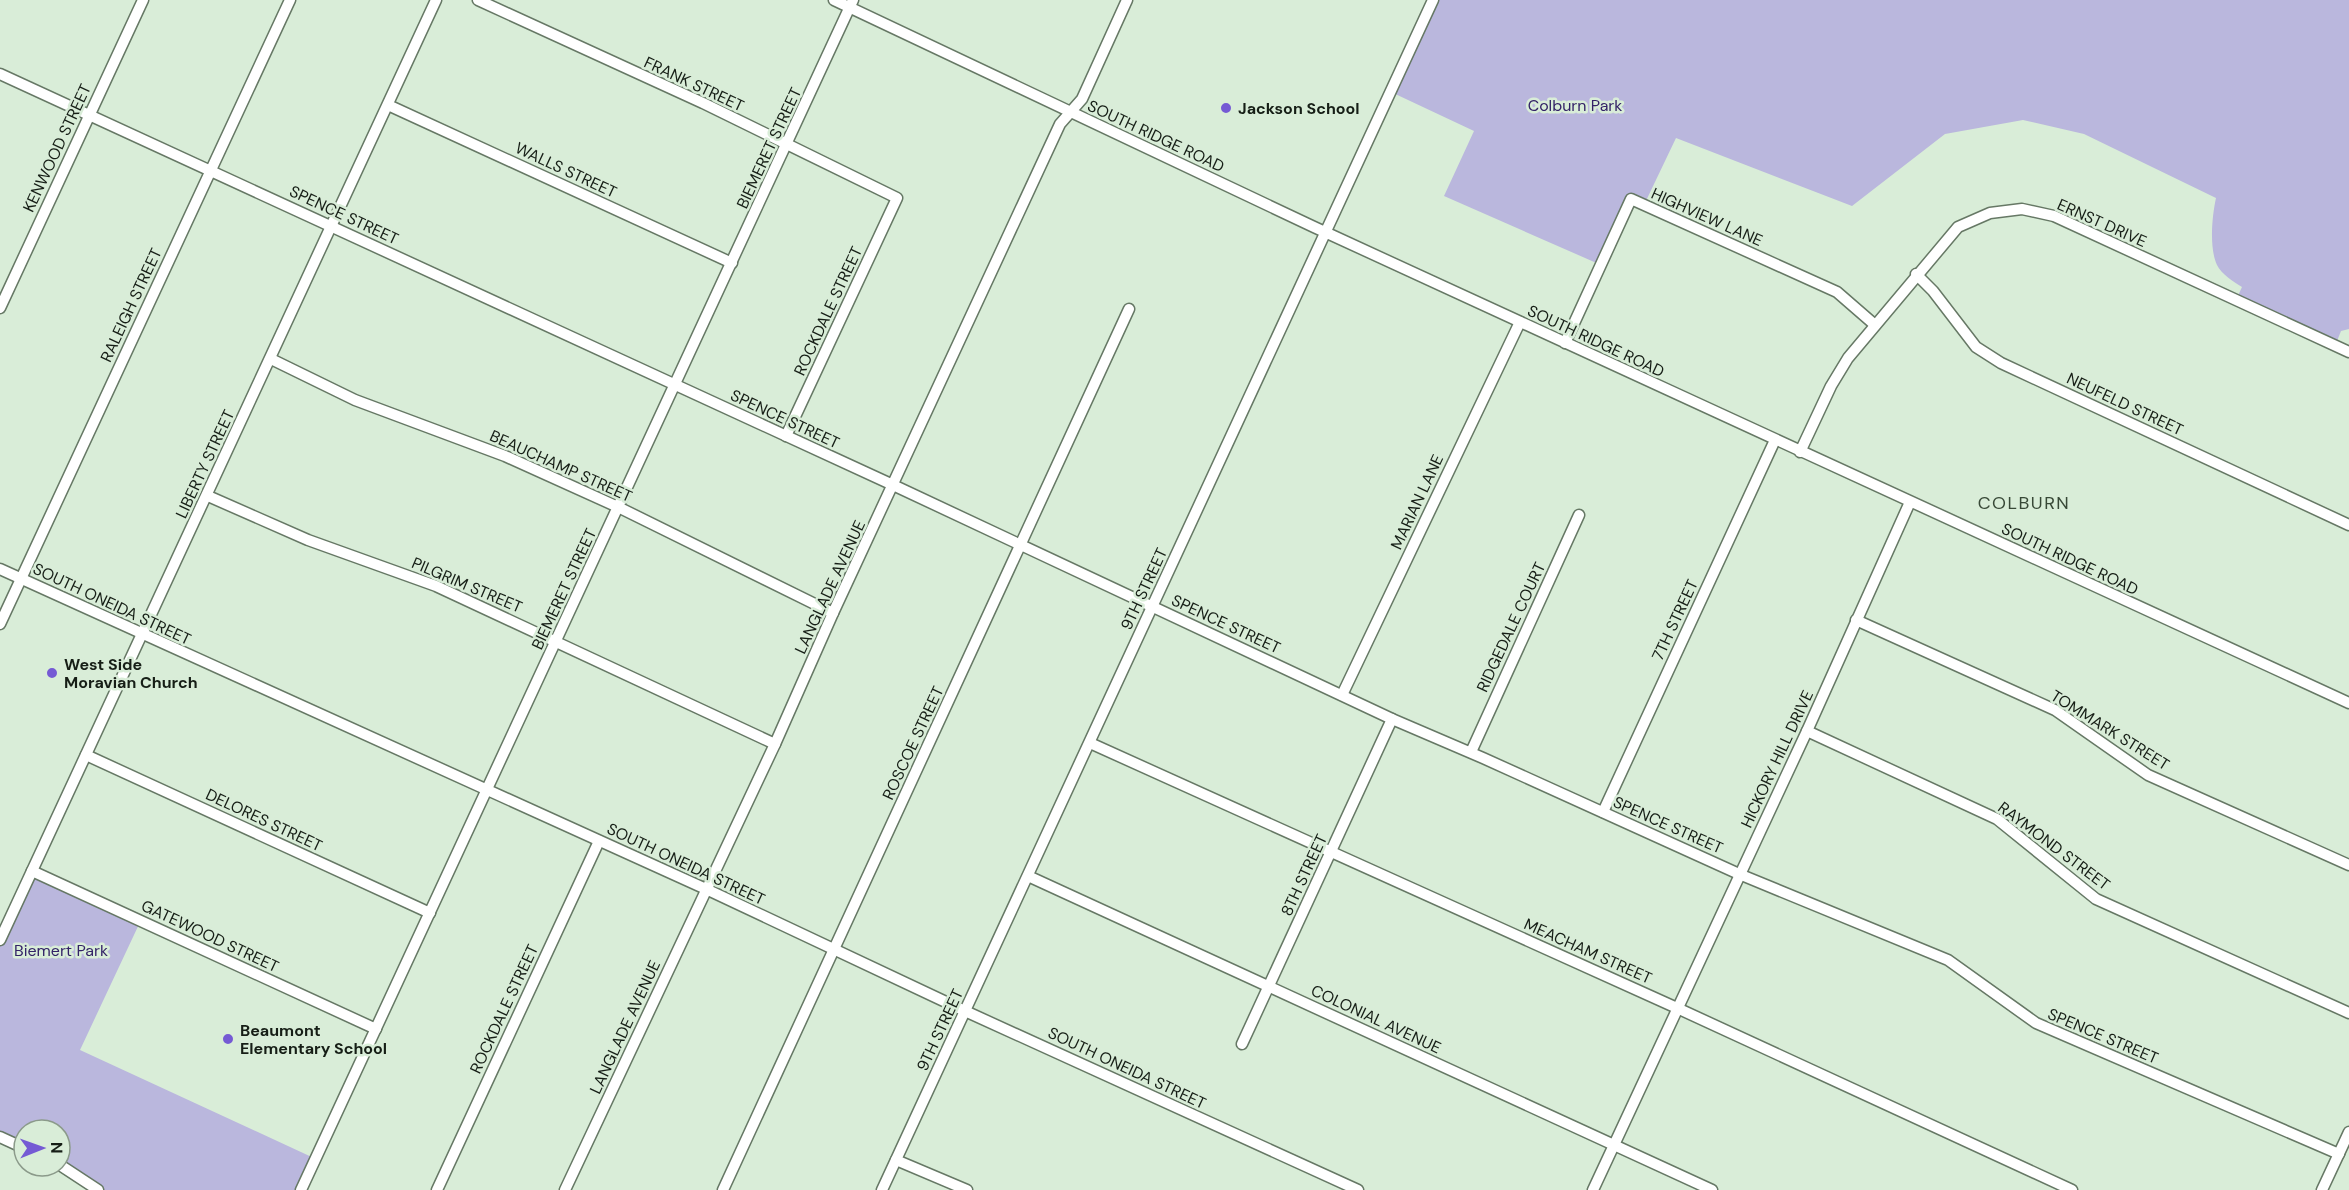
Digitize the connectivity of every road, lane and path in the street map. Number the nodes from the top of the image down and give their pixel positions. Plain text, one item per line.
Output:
1 (142, 0) edge
2 (290, 0) edge
3 (436, 0) edge
4 (478, 0) edge
5 (834, 0) edge
6 (1127, 0) edge
7 (1433, 0) edge
8 (852, 4) edge
9 (0, 74) edge
10 (388, 105) junction
11 (1070, 112) junction
12 (89, 115) junction
13 (787, 144) junction
14 (210, 170) junction
15 (897, 198) joint
16 (332, 226) junction
17 (1326, 232) junction
18 (732, 263) junction
19 (1916, 274) junction
20 (0, 308) edge
21 (1129, 309) dead end
22 (1520, 322) junction
23 (1875, 325) junction
24 (1565, 343) junction
25 (2349, 352) edge
26 (271, 359) junction
27 (675, 384) junction
28 (786, 436) junction
29 (1775, 440) junction
30 (1800, 452) junction
31 (893, 485) junction
32 (208, 496) junction
33 (1910, 502) junction
34 (618, 507) junction
35 (1579, 515) dead end
36 (2349, 525) edge
37 (1021, 545) junction
38 (0, 569) edge
39 (21, 579) junction
40 (1153, 606) junction
41 (833, 613) junction
42 (1856, 620) junction
43 (0, 624) edge
44 (141, 634) junction
45 (556, 641) junction
46 (1342, 695) junction
47 (2349, 703) edge
48 (1392, 719) junction
49 (1807, 731) junction
50 (1090, 743) junction
51 (775, 744) junction
52 (1471, 752) junction
53 (86, 755) junction
54 (487, 790) junction
55 (1603, 812) junction
56 (599, 841) junction
57 (1331, 852) junction
58 (2349, 866) edge
59 (32, 871) junction
60 (1740, 874) junction
61 (1028, 876) junction
62 (706, 889) junction
63 (430, 913) junction
64 (0, 940) edge
65 (834, 949) junction
66 (1269, 986) junction
67 (1677, 1008) junction
68 (965, 1011) junction
69 (2349, 1013) edge
70 (376, 1029) junction
71 (1242, 1044) dead end
72 (2349, 1132) edge
73 (1614, 1145) junction
74 (2339, 1154) junction
75 (896, 1160) junction
76 (72, 1173) edge
77 (98, 1190) edge
78 (301, 1190) edge
79 (437, 1190) edge
80 (565, 1190) edge
81 (723, 1190) edge
82 (882, 1190) edge
83 (967, 1190) edge
84 (1358, 1190) edge
85 (1593, 1190) edge
86 (1712, 1190) edge
87 (2072, 1190) edge
88 (2322, 1190) edge

1 - 12 street, KENWOOD STREET
2 - 14 street, RALEIGH STREET
3 - 10 street, LIBERTY STREET
4 - 13 street, FRANK STREET
5 - 8 street, SOUTH RIDGE ROAD
6 - 11 street, LANGLADE AVENUE
7 - 17 street, 9TH STREET
8 - 11 street, SOUTH RIDGE ROAD
8 - 13 street, BIEMERET STREET
9 - 12 street, SPENCE STREET
10 - 16 street, LIBERTY STREET
10 - 18 street, WALLS STREET
11 - 17 street, SOUTH RIDGE ROAD
11 - 31 street, LANGLADE AVENUE
12 - 14 street, SPENCE STREET
12 - 20 street, KENWOOD STREET
13 - 15 street, FRANK STREET
13 - 18 street, BIEMERET STREET
14 - 16 street, SPENCE STREET
14 - 39 street, RALEIGH STREET
15 - 28 street, ROCKDALE STREET
16 - 26 street, LIBERTY STREET
16 - 27 street, SPENCE STREET
17 - 22 street, SOUTH RIDGE ROAD
17 - 40 street, 9TH STREET
18 - 27 street, BIEMERET STREET
19 - 23 street, ERNST DRIVE
19 - 25 street, ERNST DRIVE
19 - 36 street, NEUFELD STREET
21 - 37 street, ROSCOE STREET
22 - 24 street, SOUTH RIDGE ROAD
22 - 46 street, MARIAN LANE
23 - 24 street, HIGHVIEW LANE
23 - 30 street, ERNST DRIVE
24 - 29 street, SOUTH RIDGE ROAD
26 - 32 street, LIBERTY STREET
26 - 34 street, BEAUCHAMP STREET
27 - 28 street, SPENCE STREET
27 - 34 street, BIEMERET STREET
28 - 31 street, SPENCE STREET
29 - 30 street, SOUTH RIDGE ROAD
29 - 55 street, 7TH STREET
30 - 33 street, SOUTH RIDGE ROAD
31 - 37 street, SPENCE STREET
31 - 41 street, LANGLADE AVENUE
32 - 44 street, LIBERTY STREET
32 - 45 street, PILGRIM STREET
33 - 42 street, HICKORY HILL DRIVE
33 - 47 street, SOUTH RIDGE ROAD
34 - 41 street, BEAUCHAMP STREET
34 - 45 street, BIEMERET STREET
35 - 52 street, RIDGEDALE COURT
37 - 40 street, SPENCE STREET
37 - 65 street, ROSCOE STREET
38 - 39 street, SOUTH ONEIDA STREET
39 - 43 street, RALEIGH STREET
39 - 44 street, SOUTH ONEIDA STREET
40 - 46 street, SPENCE STREET
40 - 50 street, 9TH STREET
41 - 51 street, LANGLADE AVENUE
42 - 49 street, HICKORY HILL DRIVE
42 - 58 street, TOMMARK STREET
44 - 53 street, LIBERTY STREET
44 - 54 street, SOUTH ONEIDA STREET
45 - 51 street, PILGRIM STREET
45 - 54 street, BIEMERET STREET
46 - 48 street, SPENCE STREET
48 - 52 street, SPENCE STREET
48 - 57 street, 8TH STREET
49 - 60 street, HICKORY HILL DRIVE
49 - 69 street, RAYMOND STREET
50 - 57 street, MEACHAM STREET
50 - 61 street, 9TH STREET
51 - 62 street, LANGLADE AVENUE
52 - 55 street, SPENCE STREET
53 - 59 street, LIBERTY STREET
53 - 63 street, DELORES STREET
54 - 56 street, SOUTH ONEIDA STREET
54 - 63 street, BIEMERET STREET
55 - 60 street, SPENCE STREET
56 - 62 street, SOUTH ONEIDA STREET
56 - 79 street, ROCKDALE STREET
57 - 66 street, 8TH STREET
57 - 67 street, MEACHAM STREET
59 - 64 street, LIBERTY STREET
59 - 70 street, GATEWOOD STREET
60 - 67 street, HICKORY HILL DRIVE
60 - 74 street, SPENCE STREET
61 - 66 street, COLONIAL AVENUE
61 - 68 street, 9TH STREET
62 - 65 street, SOUTH ONEIDA STREET
62 - 80 street, LANGLADE AVENUE
63 - 70 street, BIEMERET STREET
65 - 68 street, SOUTH ONEIDA STREET
65 - 81 street, ROSCOE STREET
66 - 71 street, 8TH STREET
66 - 73 street, COLONIAL AVENUE
67 - 73 street, HICKORY HILL DRIVE
67 - 87 street, MEACHAM STREET
68 - 75 street, 9TH STREET
68 - 84 street, SOUTH ONEIDA STREET
70 - 78 street, BIEMERET STREET
72 - 74 street
73 - 85 street, HICKORY HILL DRIVE
73 - 86 street, COLONIAL AVENUE
74 - 88 street
75 - 82 street, 9TH STREET
75 - 83 street
76 - 77 street

